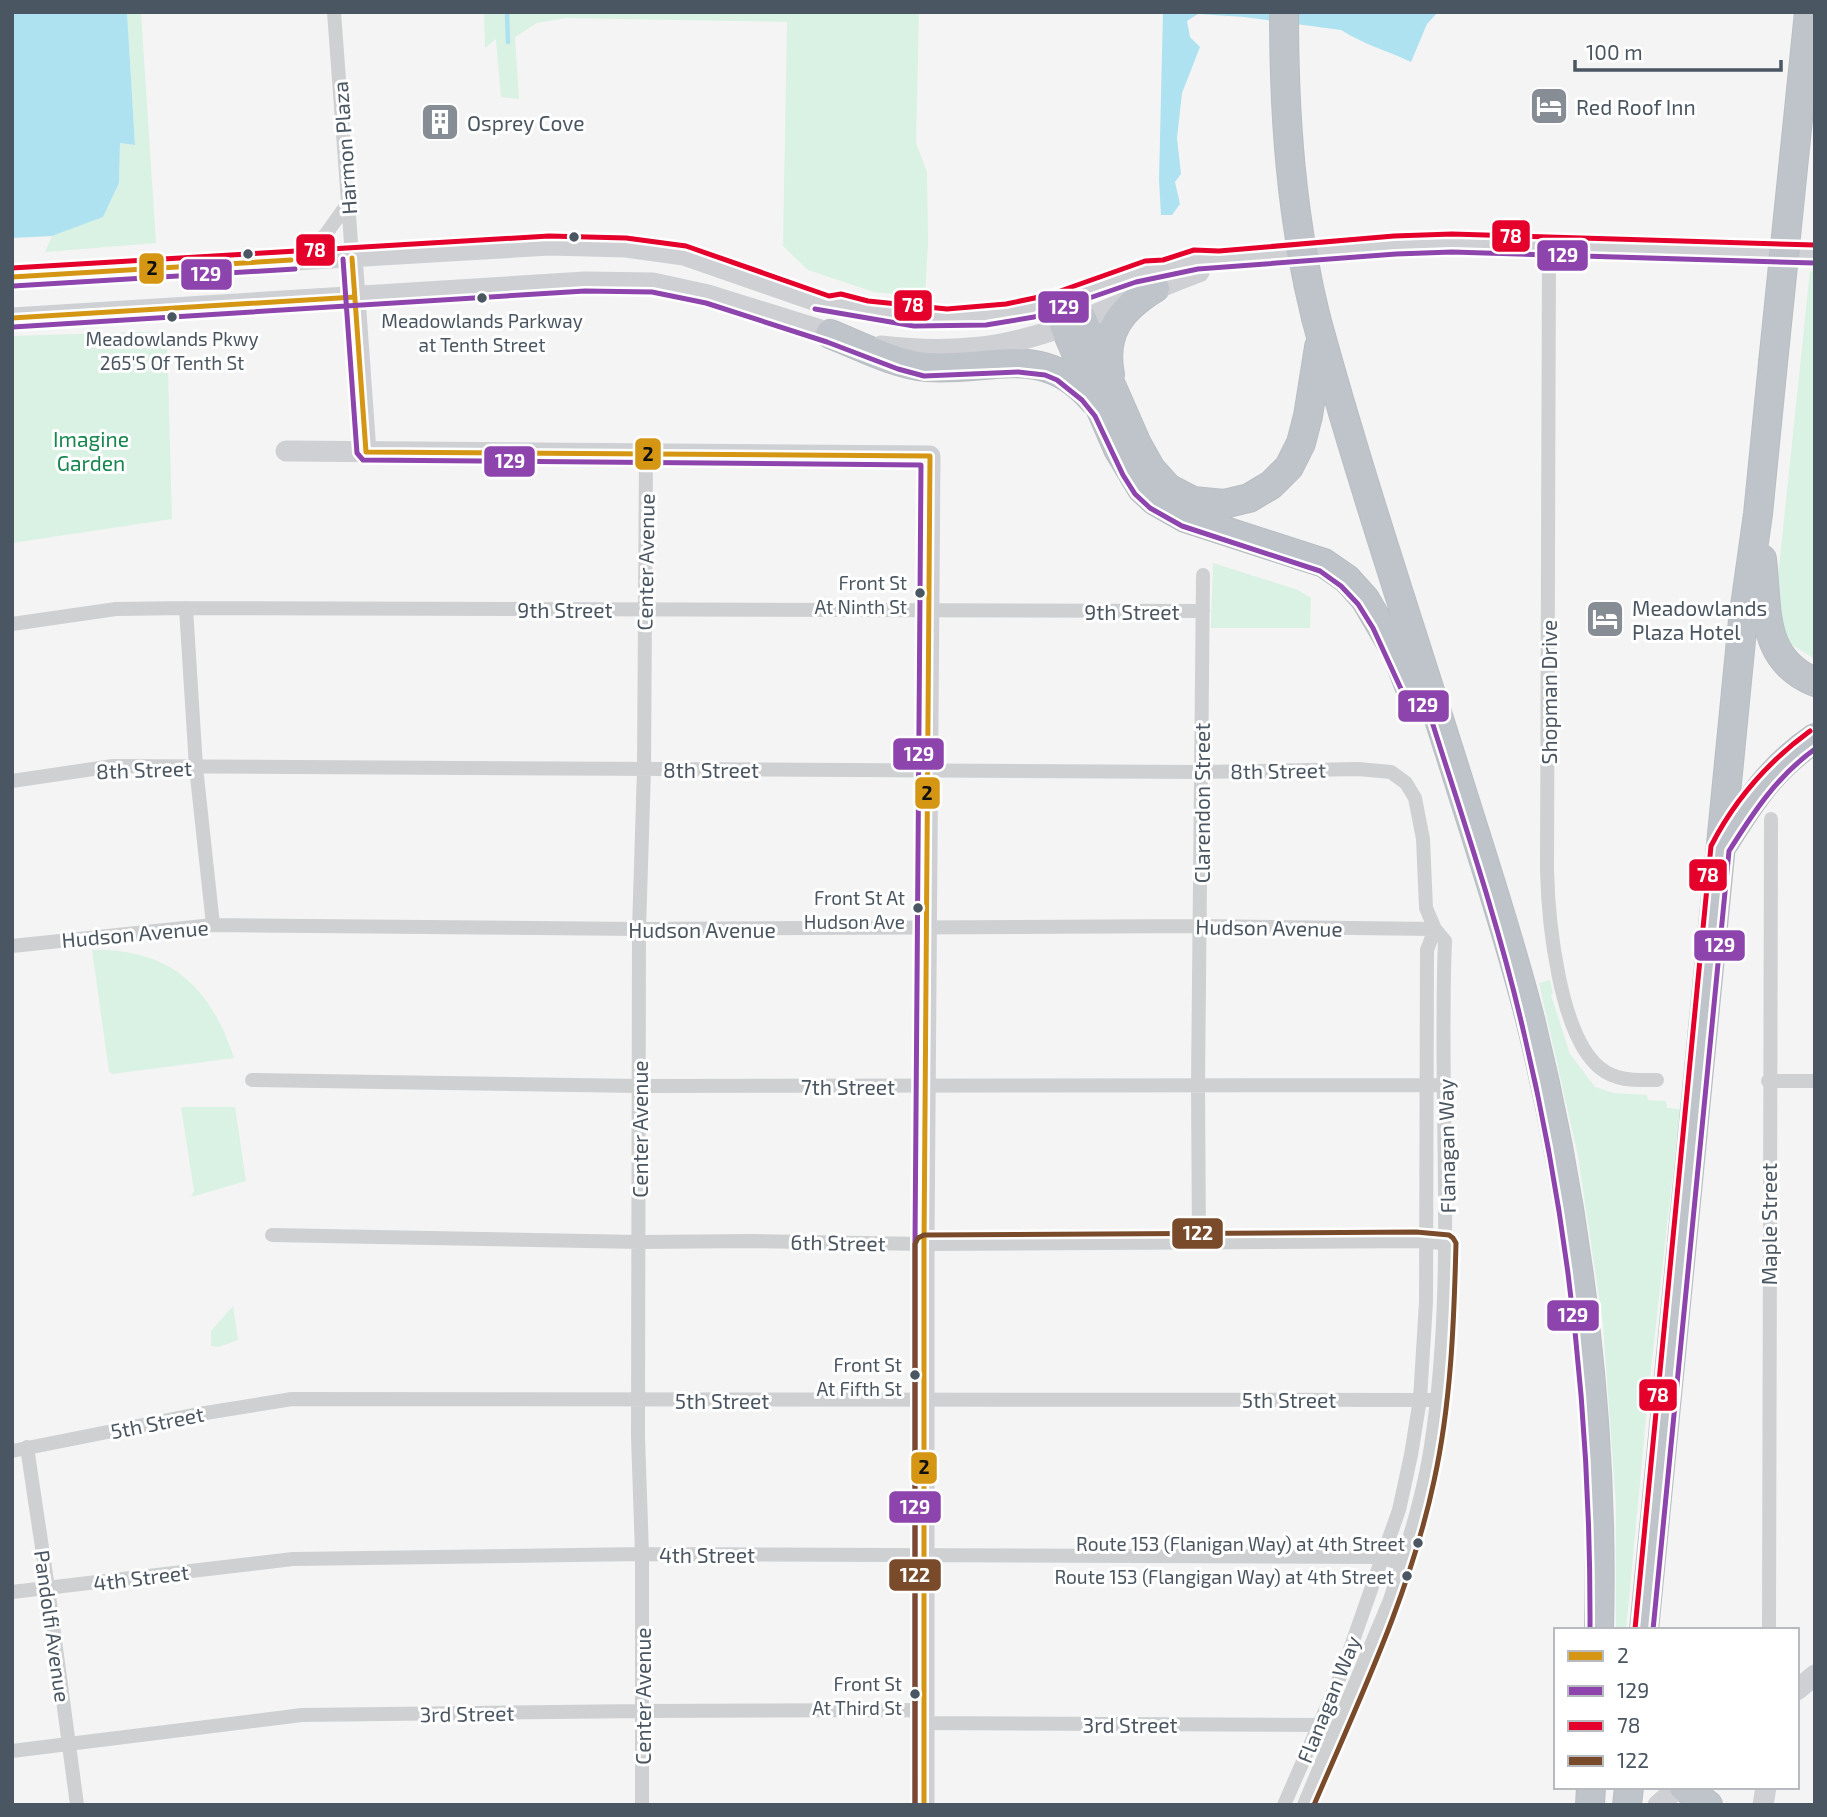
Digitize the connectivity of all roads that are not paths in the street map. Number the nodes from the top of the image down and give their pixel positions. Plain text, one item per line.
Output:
1 (334, 12) edge
2 (1284, 12) edge
3 (1809, 12) edge
4 (348, 203) junction
5 (1549, 246) junction
6 (1815, 254) edge
7 (352, 256) junction
8 (297, 260) junction
9 (12, 277) edge
10 (1160, 279) junction
11 (355, 297) junction
12 (828, 305) junction
13 (12, 318) edge
14 (1072, 318) junction
15 (1318, 326) junction
16 (830, 334) junction
17 (1109, 404) junction
18 (286, 451) dead end
19 (366, 452) junction
20 (646, 454) junction
21 (1758, 514) junction
22 (1203, 575) dead end
23 (186, 608) junction
24 (644, 609) junction
25 (1203, 611) junction
26 (930, 612) junction
27 (12, 624) edge
28 (1815, 682) edge
29 (1435, 704) junction
30 (1815, 738) edge
31 (196, 767) junction
32 (644, 769) junction
33 (930, 769) junction
34 (1200, 772) junction
35 (12, 781) edge
36 (1406, 783) joint
37 (1770, 819) dead end
38 (1720, 848) junction
39 (213, 925) junction
40 (1200, 926) junction
41 (927, 927) junction
42 (639, 929) junction
43 (1434, 929) junction
44 (12, 946) edge
45 (252, 1080) dead end
46 (1657, 1080) dead end
47 (1768, 1081) junction
48 (1815, 1081) edge
49 (1426, 1084) junction
50 (1445, 1084) junction
51 (1198, 1085) junction
52 (639, 1086) junction
53 (926, 1086) junction
54 (1426, 1164) junction
55 (1446, 1165) junction
56 (272, 1235) dead end
57 (1426, 1241) junction
58 (639, 1242) junction
59 (1199, 1242) junction
60 (925, 1244) junction
61 (1447, 1244) junction
62 (1425, 1326) junction
63 (1444, 1327) junction
64 (1420, 1399) junction
65 (638, 1400) junction
66 (1437, 1400) junction
67 (925, 1401) junction
68 (20, 1449) edge
69 (1406, 1477) junction
70 (1424, 1481) junction
71 (642, 1554) junction
72 (925, 1555) junction
73 (1381, 1557) junction
74 (1402, 1564) junction
75 (48, 1588) junction
76 (12, 1592) edge
77 (1599, 1628) edge
78 (1644, 1628) edge
79 (1769, 1628) edge
80 (1815, 1675) edge
81 (1799, 1688) edge
82 (642, 1711) junction
83 (924, 1716) junction
84 (1318, 1725) junction
85 (1336, 1730) junction
86 (69, 1744) junction
87 (12, 1751) edge
88 (1672, 1794) edge
89 (77, 1805) edge
90 (642, 1805) edge
91 (924, 1805) edge
92 (1283, 1805) edge
93 (1304, 1805) edge
94 (1708, 1805) edge

1 - 4 street, Harmon Plaza
2 - 15 highway, bridge
3 - 21 highway, bridge
4 - 7 street, Harmon Plaza
4 - 8 street
5 - 6 main road
5 - 10 main road
5 - 46 street, Shopman Drive
7 - 8 main road
7 - 11 main road, Harmon Plaza
7 - 12 main road
8 - 9 main road
10 - 12 main road
10 - 14 main road
10 - 17 highway
11 - 13 main road
11 - 16 main road
11 - 19 main road, Harmon Plaza
12 - 14 main road
14 - 16 main road
14 - 17 highway
15 - 17 highway
15 - 29 highway
16 - 17 highway
17 - 29 highway
18 - 19 main road
19 - 20 main road
20 - 24 street, Center Avenue
20 - 26 main road
21 - 28 highway
21 - 38 highway
22 - 25 street, Clarendon Street
23 - 24 street, 9th Street
23 - 27 street, 9th Street
23 - 31 street
24 - 26 street, 9th Street
24 - 32 street, Center Avenue
25 - 26 street, 9th Street
25 - 34 street, Clarendon Street
26 - 33 main road
29 - 77 highway
30 - 38 highway
31 - 32 street, 8th Street
31 - 35 street, 8th Street
31 - 39 street
32 - 33 street, 8th Street
32 - 42 street, Center Avenue
33 - 34 street, 8th Street
33 - 41 main road
34 - 36 street, 8th Street
34 - 40 street, Clarendon Street
36 - 43 street, Flanagan Way
37 - 47 street, Maple Street
38 - 78 highway
39 - 42 street, Hudson Avenue
39 - 44 street, Hudson Avenue
40 - 41 street, Hudson Avenue
40 - 43 street, Hudson Avenue
40 - 51 street, Clarendon Street
41 - 42 street, Hudson Avenue
41 - 53 main road
42 - 52 street, Center Avenue
43 - 49 street, Flanagan Way
43 - 50 street, Flanagan Way
45 - 52 street, 7th Street
47 - 48 street
47 - 79 street, Maple Street
49 - 50 street, 7th Street
49 - 51 street, 7th Street
49 - 54 street, Flanagan Way
50 - 55 street, Flanagan Way
51 - 53 street, 7th Street
51 - 59 street, Clarendon Street
52 - 53 street, 7th Street
52 - 58 street, Center Avenue
53 - 60 main road
54 - 55 street
54 - 57 street, Flanagan Way
55 - 61 street, Flanagan Way
56 - 58 street, 6th Street
57 - 59 street, 6th Street
57 - 61 street, 6th Street
57 - 62 street, Flanagan Way
58 - 60 street, 6th Street
58 - 65 street, Center Avenue
59 - 60 street, 6th Street
60 - 67 main road
61 - 63 street, Flanagan Way
62 - 63 street
62 - 64 street, Flanagan Way
63 - 66 street, Flanagan Way
64 - 66 street, 5th Street
64 - 67 street, 5th Street
64 - 69 street, Flanagan Way
65 - 67 street, 5th Street
65 - 68 street, 5th Street
65 - 71 street, Center Avenue
66 - 70 street, Flanagan Way
67 - 72 main road
68 - 75 street, Pandolfi Avenue
69 - 70 street
69 - 73 street, Flanagan Way
70 - 74 street, Flanagan Way
71 - 72 street, 4th Street
71 - 75 street, 4th Street
71 - 82 street, Center Avenue
72 - 73 street, 4th Street
72 - 83 main road
73 - 74 street, 4th Street
73 - 84 street, Flanagan Way
74 - 85 street, Flanagan Way
75 - 76 street, 4th Street
75 - 86 street, Pandolfi Avenue
80 - 81 main road
82 - 83 street, 3rd Street
82 - 86 street, 3rd Street
82 - 90 street, Center Avenue
83 - 84 street, 3rd Street
83 - 91 main road
84 - 85 street, 3rd Street
84 - 92 street, Flanagan Way
85 - 93 street, Flanagan Way
86 - 87 street, 3rd Street
86 - 89 street, Pandolfi Avenue
88 - 94 highway

